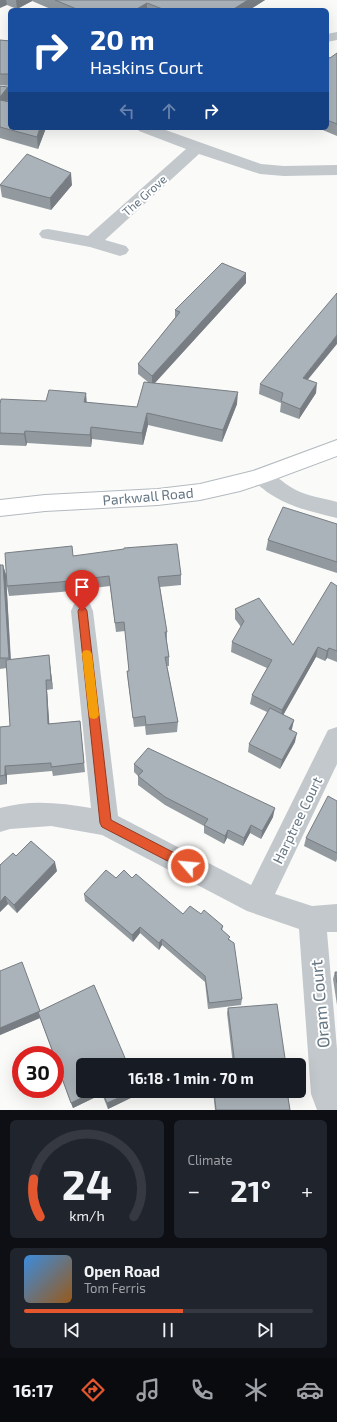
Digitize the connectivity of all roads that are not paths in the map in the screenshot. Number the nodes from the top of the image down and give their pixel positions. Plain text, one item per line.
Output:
1 (150, 130) edge
2 (196, 148) junction
3 (337, 170) edge
4 (48, 234) dead end
5 (92, 242) junction
6 (120, 250) dead end
7 (337, 448) edge
8 (262, 477) junction
9 (0, 508) edge
10 (337, 510) edge
11 (82, 611) dead end
12 (337, 738) edge
13 (0, 820) edge
14 (106, 823) junction
15 (258, 902) junction
16 (324, 919) edge
17 (332, 1110) edge

1 - 2 street
2 - 3 street
2 - 5 street, The Grove
4 - 5 street
5 - 6 street
7 - 8 street, Parkwall Road
8 - 9 street, Parkwall Road
8 - 10 street
11 - 14 street
12 - 15 street, Harptree Court
13 - 14 street
14 - 15 street
15 - 16 street
16 - 17 street, Oram Court

